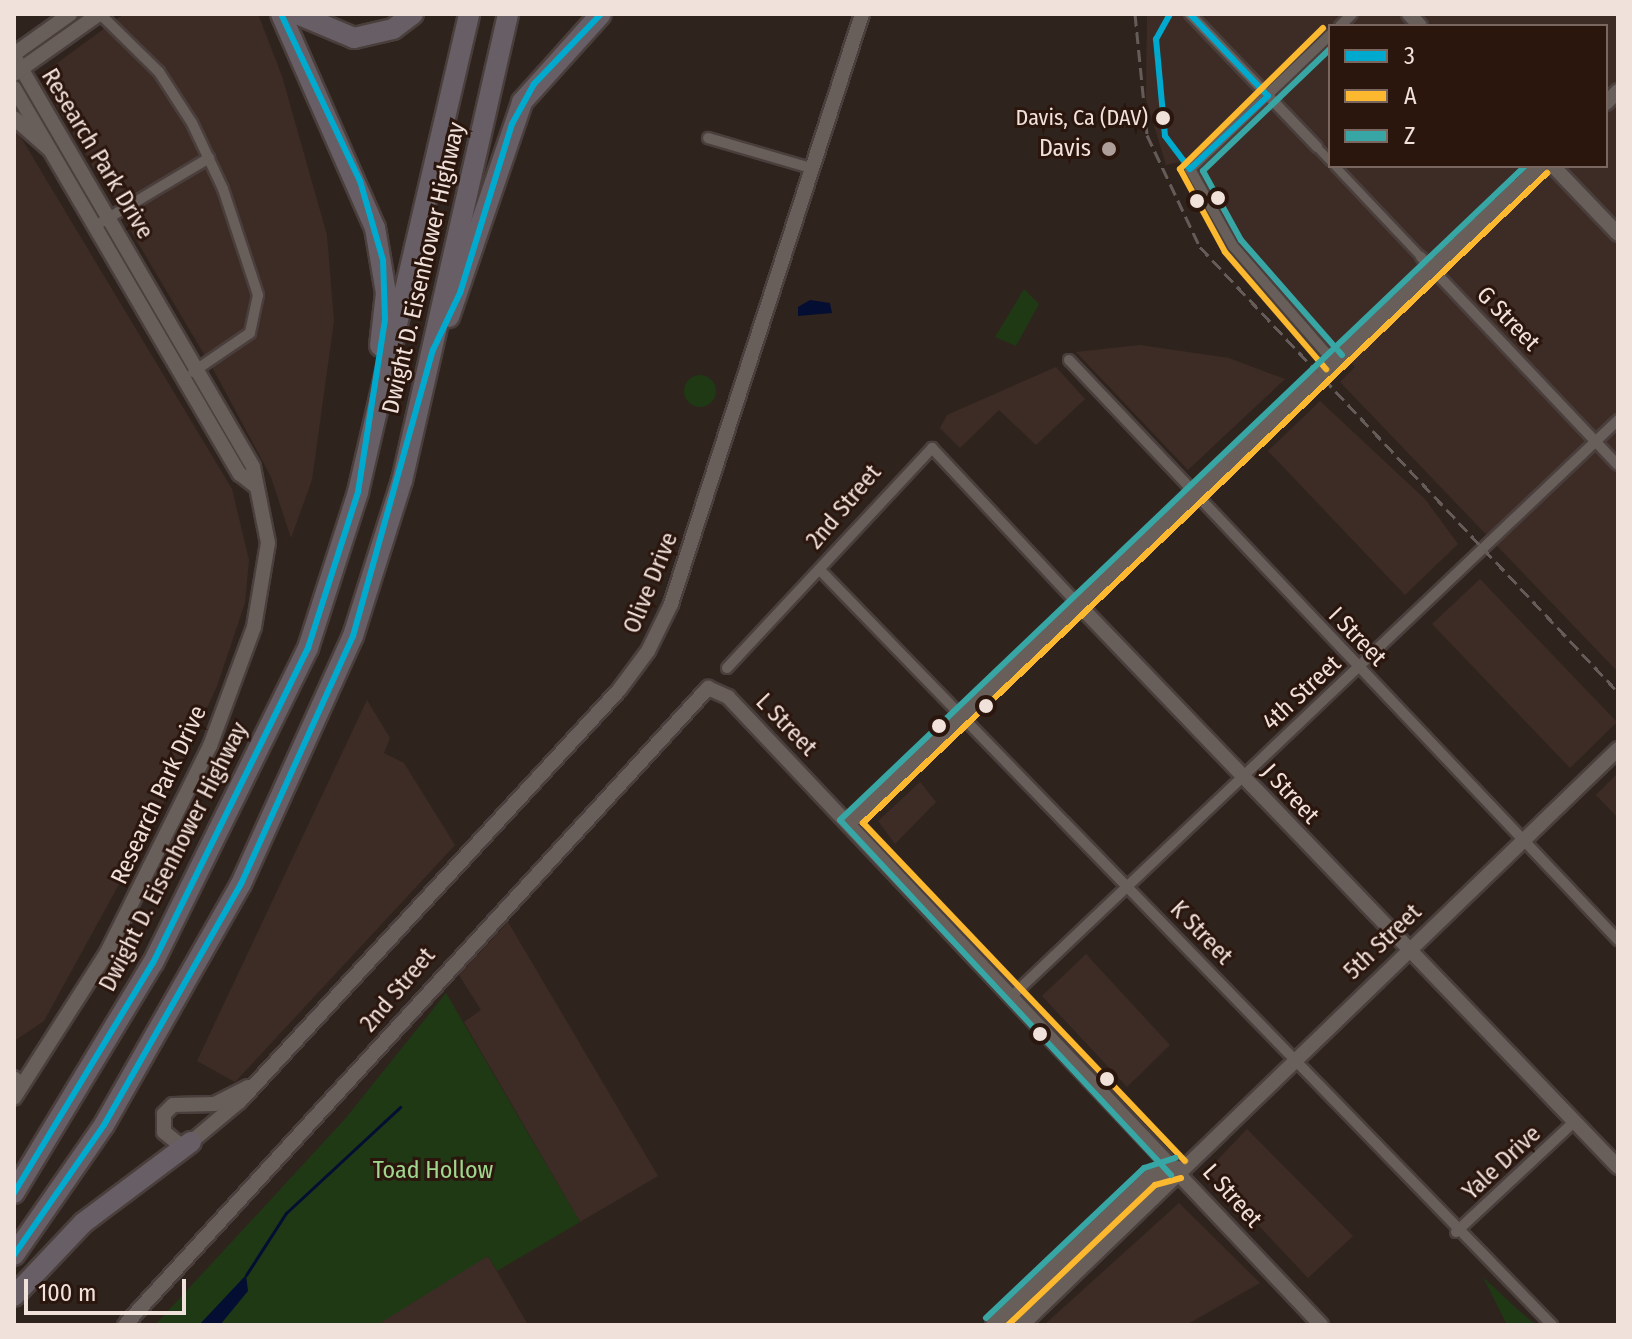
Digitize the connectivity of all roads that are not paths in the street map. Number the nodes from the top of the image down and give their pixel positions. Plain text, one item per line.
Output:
1 (70, 14) edge
2 (100, 14) edge
3 (281, 14) edge
4 (297, 14) edge
5 (413, 14) edge
6 (469, 14) edge
7 (508, 14) edge
8 (601, 14) edge
9 (862, 14) edge
10 (1190, 14) edge
11 (1328, 37) edge
12 (16, 63) edge
13 (14, 88) edge
14 (1268, 96) junction
15 (14, 118) edge
16 (708, 138) dead end
17 (1317, 147) joint
18 (50, 150) junction
19 (209, 158) junction
20 (1328, 159) edge
21 (1337, 168) edge
22 (1538, 168) edge
23 (1555, 168) edge
24 (814, 169) junction
25 (110, 217) junction
26 (95, 226) junction
27 (1618, 234) edge
28 (1426, 263) junction
29 (433, 350) junction
30 (1069, 360) dead end
31 (1334, 362) junction
32 (198, 369) junction
33 (184, 377) junction
34 (1618, 420) edge
35 (1595, 442) junction
36 (932, 448) joint
37 (1618, 465) edge
38 (254, 485) junction
39 (358, 492) junction
40 (1193, 495) junction
41 (820, 570) junction
42 (1078, 604) junction
43 (1358, 667) junction
44 (727, 668) dead end
45 (708, 688) joint
46 (962, 714) junction
47 (1618, 749) edge
48 (1243, 777) junction
49 (849, 823) junction
50 (1522, 840) junction
51 (1128, 886) junction
52 (1618, 940) edge
53 (1408, 949) junction
54 (1013, 995) junction
55 (1292, 1059) junction
56 (19, 1080) edge
57 (248, 1087) junction
58 (14, 1098) edge
59 (1574, 1122) junction
60 (191, 1142) junction
61 (1618, 1167) edge
62 (1178, 1168) junction
63 (14, 1193) edge
64 (1456, 1232) junction
65 (14, 1255) edge
66 (14, 1296) edge
67 (125, 1325) edge
68 (993, 1325) edge
69 (1022, 1325) edge
70 (1321, 1325) edge
71 (1552, 1325) edge

1 - 12 street
2 - 12 street
2 - 19 street
3 - 39 highway
4 - 5 highway
6 - 39 highway, Dwight D. Eisenhower Highway
7 - 29 highway, Dwight D. Eisenhower Highway
8 - 29 highway
9 - 24 street, Olive Drive
10 - 14 street
11 - 14 street
12 - 25 street, Research Park Drive
13 - 18 street, Research Park Drive
14 - 17 street
14 - 31 street
15 - 18 street
16 - 24 street
17 - 20 street
18 - 26 street, Research Park Drive
19 - 25 street
19 - 32 street
21 - 28 street, G Street
22 - 28 street
23 - 27 street
24 - 57 street, Olive Drive
25 - 26 street
25 - 32 street, Research Park Drive
26 - 33 street, Research Park Drive
28 - 31 street
28 - 35 street, G Street
29 - 65 highway, Dwight D. Eisenhower Highway
30 - 40 street, I Street
31 - 40 street
32 - 33 street
32 - 38 street, Research Park Drive
33 - 38 street, Research Park Drive
34 - 35 street, 4th Street
35 - 37 street, G Street
35 - 43 street, 4th Street
36 - 41 street, 2nd Street
36 - 42 street, J Street
38 - 56 street, Research Park Drive
39 - 63 highway, Dwight D. Eisenhower Highway
40 - 42 street
40 - 43 street, I Street
41 - 44 street, 2nd Street
41 - 46 street, K Street
42 - 46 street
42 - 48 street, J Street
43 - 48 street, 4th Street
43 - 50 street, I Street
45 - 49 street, L Street
45 - 67 street, 2nd Street
46 - 49 street
46 - 51 street, K Street
47 - 50 street, 5th Street
48 - 51 street, 4th Street
48 - 53 street, J Street
49 - 54 street, L Street
50 - 52 street, I Street
50 - 53 street, 5th Street
51 - 54 street, 4th Street
51 - 55 street, K Street
53 - 55 street, 5th Street
53 - 59 street, J Street
54 - 62 street, L Street
55 - 62 street, 5th Street
55 - 64 street, K Street
56 - 58 street, Research Park Drive
57 - 60 street, Olive Drive
57 - 60 street, Olive Drive
59 - 61 street, J Street
59 - 64 street, Yale Drive
60 - 66 highway
62 - 68 street, 5th Street
62 - 69 street, 5th Street
62 - 70 street, L Street
64 - 71 street, K Street

